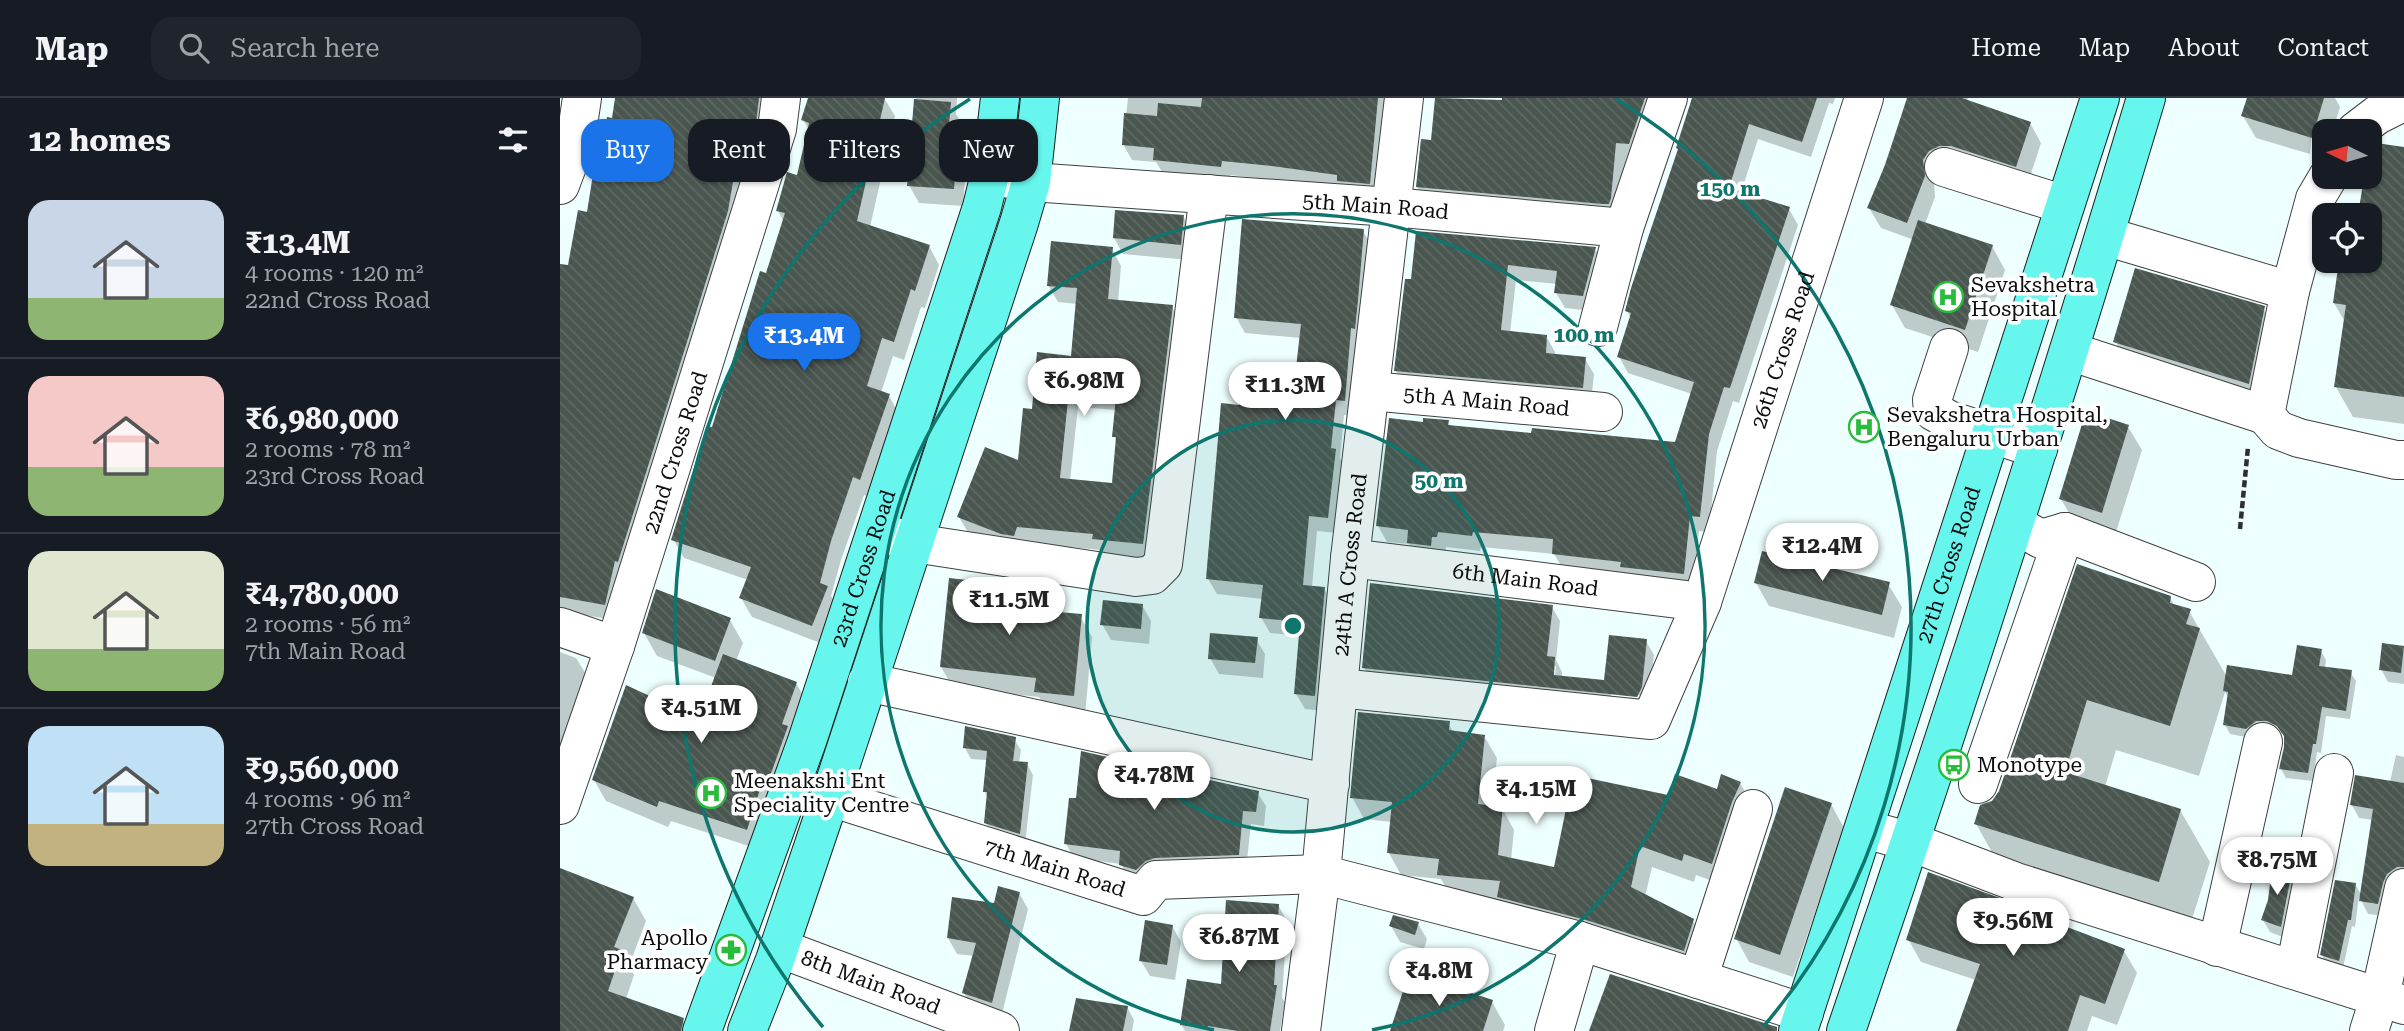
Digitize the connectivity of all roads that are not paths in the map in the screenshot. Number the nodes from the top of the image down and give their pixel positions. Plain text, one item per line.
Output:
1 (582, 98) edge
2 (781, 98) edge
3 (1000, 98) edge
4 (1040, 98) edge
5 (1404, 98) edge
6 (1668, 98) edge
7 (1864, 98) edge
8 (2100, 98) edge
9 (2146, 98) edge
10 (2396, 98) edge
11 (997, 119) edge
12 (1038, 119) edge
13 (2372, 119) edge
14 (1944, 167) dead end
15 (988, 182) edge
16 (1031, 182) joint
17 (560, 185) edge
18 (2321, 189) edge
19 (1209, 194) junction
20 (2065, 205) junction
21 (1391, 207) junction
22 (1624, 228) junction
23 (2105, 236) junction
24 (2290, 291) junction
25 (1598, 327) dead end
26 (1949, 348) dead end
27 (2069, 351) junction
28 (1370, 391) junction
29 (1603, 412) dead end
30 (2258, 413) junction
31 (1992, 434) junction
32 (2038, 449) junction
33 (2404, 460) edge
34 (2017, 514) junction
35 (876, 531) junction
36 (2065, 532) junction
37 (914, 543) junction
38 (1350, 558) junction
39 (2196, 582) dead end
40 (1703, 602) junction
41 (560, 628) edge
42 (615, 646) junction
43 (867, 682) junction
44 (1339, 688) junction
45 (2263, 742) dead end
46 (2334, 773) dead end
47 (1330, 784) junction
48 (1978, 784) dead end
49 (830, 797) junction
50 (560, 805) edge
51 (1754, 809) dead end
52 (1865, 829) junction
53 (1911, 842) junction
54 (1321, 874) junction
55 (2404, 888) edge
56 (1580, 941) junction
57 (2217, 947) junction
58 (779, 948) junction
59 (2295, 970) junction
60 (1698, 979) junction
61 (2384, 1011) edge
62 (1801, 1022) edge
63 (702, 1031) edge
64 (747, 1031) edge
65 (1000, 1031) edge
66 (1301, 1031) edge
67 (1554, 1031) edge
68 (1846, 1031) edge

1 - 17 street
2 - 42 street, 22nd Cross Road
3 - 11 main road, 23rd Cross Road
4 - 12 main road, 23rd Cross Road
5 - 21 street, 24th A Cross Road
6 - 22 street
7 - 40 street, 26th Cross Road
8 - 20 main road, 27th Cross Road
9 - 23 main road
10 - 13 street
14 - 20 street
15 - 35 main road, 23rd Cross Road
16 - 19 street, 5th Main Road
16 - 37 main road, 23rd Cross Road
18 - 24 street
19 - 21 street, 5th Main Road
19 - 37 street
20 - 31 main road, 27th Cross Road
21 - 22 street, 5th Main Road
21 - 28 street, 24th A Cross Road
22 - 25 street
23 - 24 street
23 - 27 main road
24 - 30 street
26 - 31 street
27 - 30 street
27 - 32 main road
28 - 29 street, 5th A Main Road
28 - 38 street, 24th A Cross Road
30 - 33 street
31 - 32 street
31 - 52 main road, 27th Cross Road
32 - 34 main road
34 - 36 street
34 - 53 main road
35 - 37 street
35 - 63 main road, 23rd Cross Road
36 - 39 street
36 - 48 street
37 - 43 main road, 23rd Cross Road
38 - 40 street, 6th Main Road
38 - 44 street, 24th A Cross Road
40 - 44 street, 26th Cross Road
41 - 42 street
42 - 50 street, 22nd Cross Road
43 - 47 street
43 - 49 main road, 23rd Cross Road
44 - 47 street, 24th A Cross Road
45 - 57 street
46 - 59 street
47 - 54 street, 24th A Cross Road
49 - 54 street, 7th Main Road
49 - 58 main road, 23rd Cross Road
51 - 60 street
52 - 53 street
52 - 62 main road, 27th Cross Road
53 - 57 street
53 - 68 main road
54 - 56 street
54 - 66 street, 24th A Cross Road
55 - 61 street
56 - 60 street
56 - 67 street
57 - 59 street
58 - 64 main road, 23rd Cross Road
58 - 65 street, 8th Main Road
59 - 61 street
60 - 62 street

